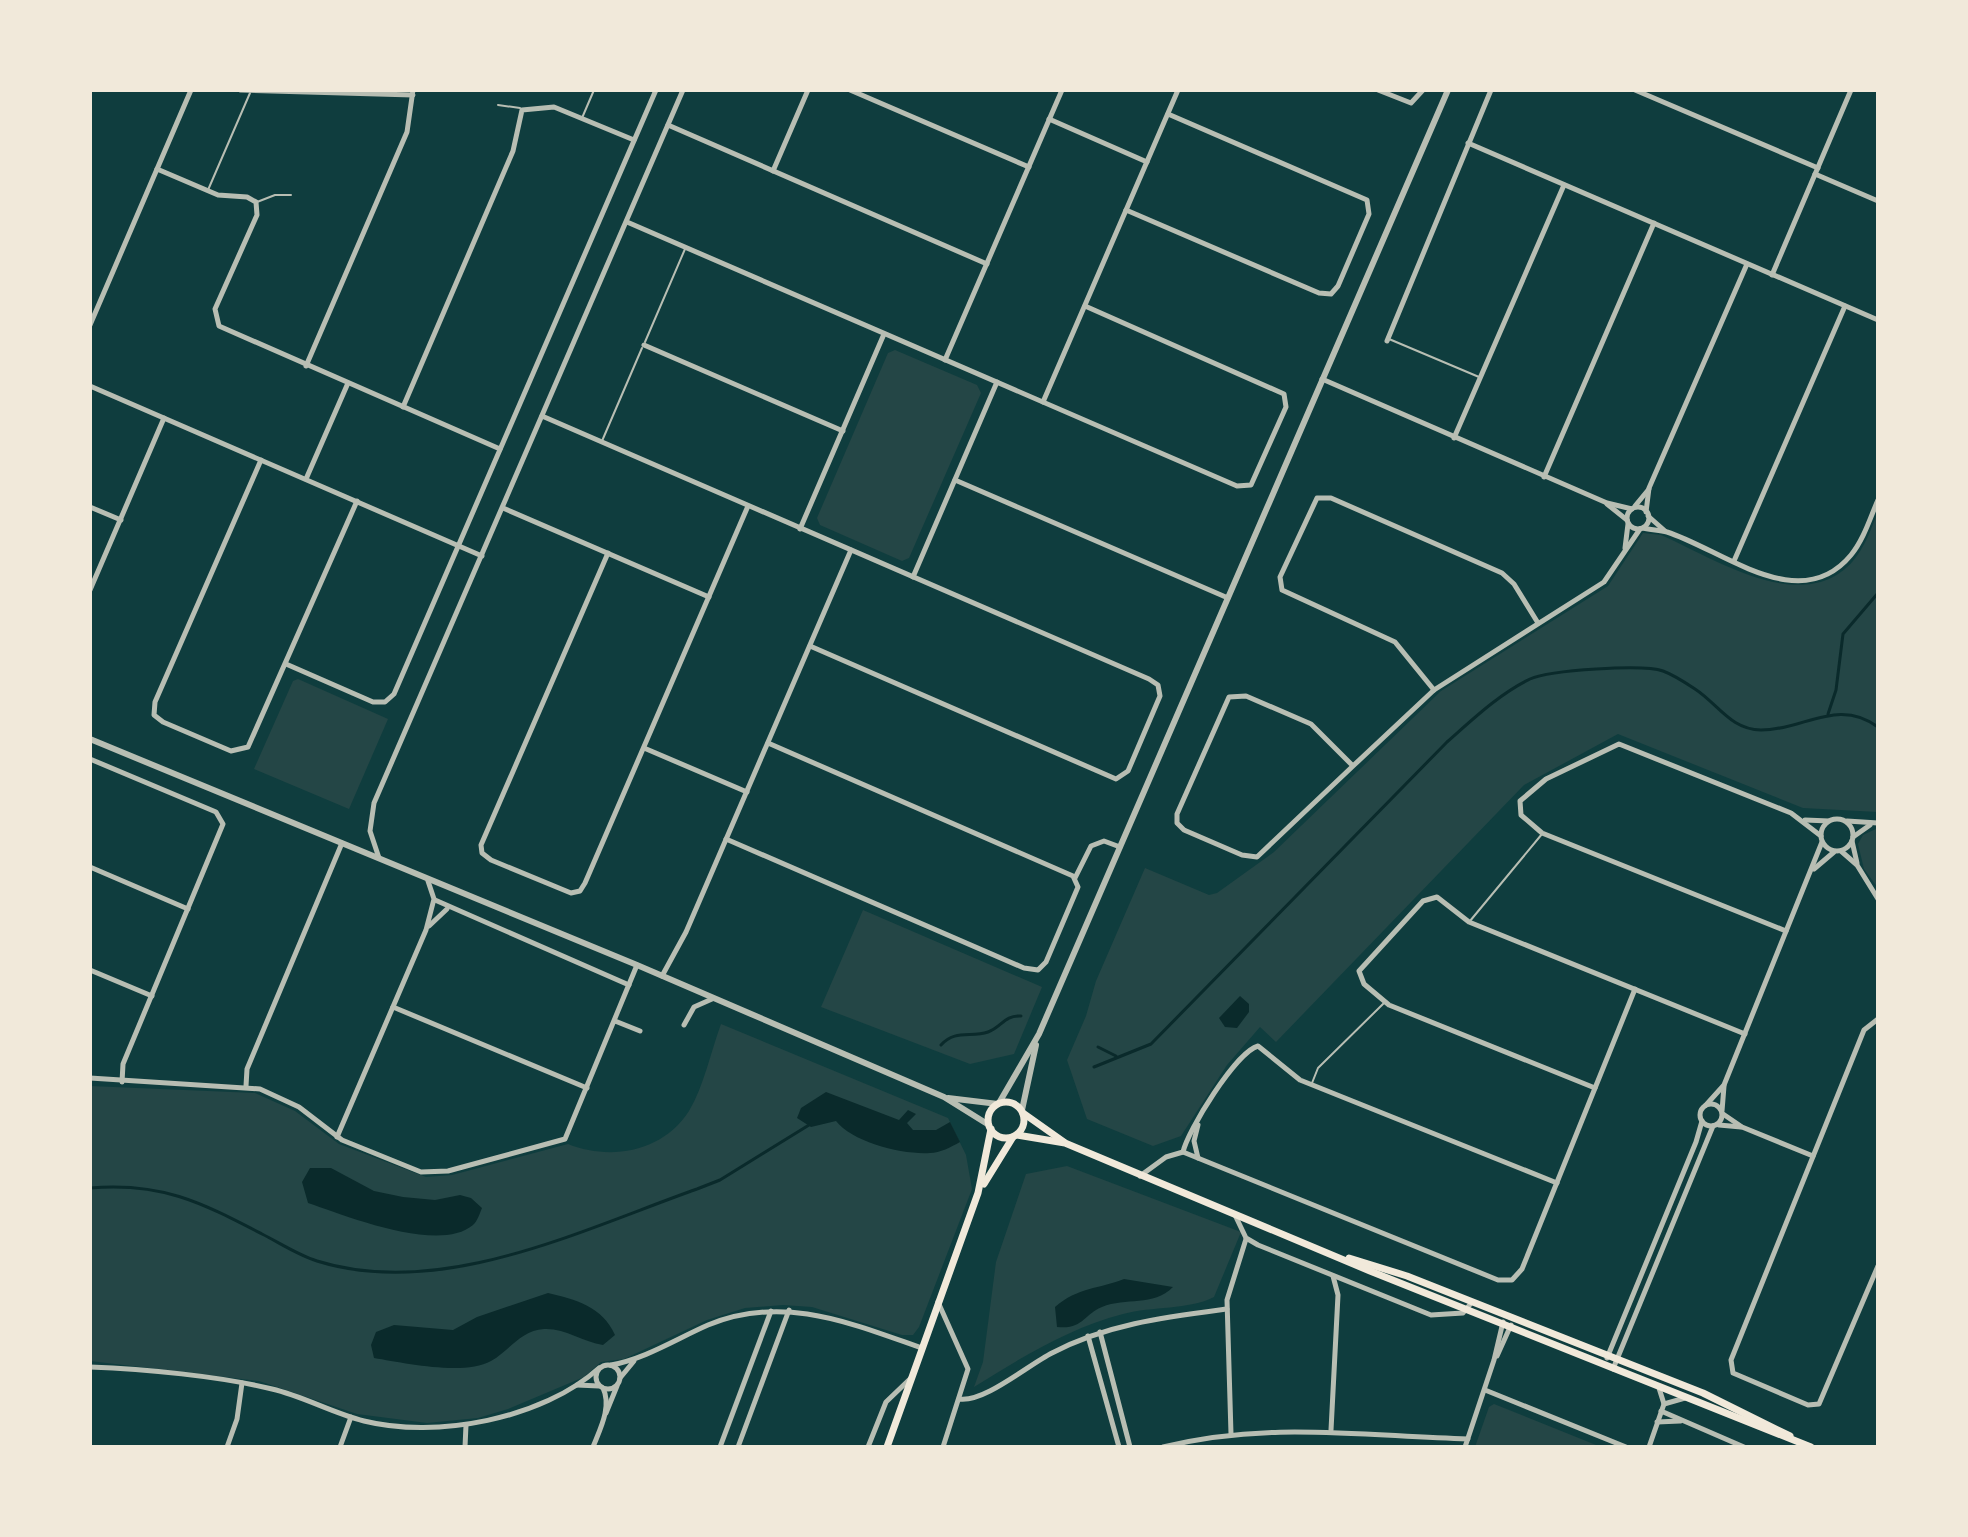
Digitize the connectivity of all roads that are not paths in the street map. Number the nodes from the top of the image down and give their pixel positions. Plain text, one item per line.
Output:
1 (191, 90) edge
2 (240, 90) edge
3 (594, 90) edge
4 (656, 90) edge
5 (683, 90) edge
6 (808, 90) edge
7 (850, 90) edge
8 (1062, 90) edge
9 (1178, 90) edge
10 (1378, 90) edge
11 (1423, 90) edge
12 (1448, 90) edge
13 (1491, 90) edge
14 (1635, 90) edge
15 (1851, 90) edge
16 (250, 92) junction
17 (413, 92) edge
18 (498, 105) dead end
19 (522, 110) junction
20 (1168, 114) junction
21 (582, 118) junction
22 (1049, 119) junction
23 (668, 125) junction
24 (634, 140) junction
25 (1468, 143) junction
26 (1147, 162) junction
27 (1029, 167) junction
28 (157, 169) junction
29 (773, 171) junction
30 (1816, 171) junction
31 (1564, 185) junction
32 (208, 190) junction
33 (291, 195) dead end
34 (1878, 201) edge
35 (256, 202) junction
36 (1126, 210) junction
37 (627, 222) junction
38 (1654, 223) junction
39 (686, 247) junction
40 (987, 264) junction
41 (1747, 264) junction
42 (1772, 275) junction
43 (1085, 306) junction
44 (1845, 306) junction
45 (1878, 320) edge
46 (90, 325) edge
47 (884, 334) junction
48 (1388, 340) joint
49 (644, 345) junction
50 (945, 360) junction
51 (306, 366) junction
52 (1480, 378) junction
53 (1322, 379) junction
54 (997, 382) junction
55 (348, 383) junction
56 (90, 386) edge
57 (1043, 402) junction
58 (403, 407) junction
59 (542, 416) junction
60 (164, 418) junction
61 (843, 431) junction
62 (1454, 438) junction
63 (601, 442) junction
64 (500, 449) junction
65 (261, 460) junction
66 (1544, 477) junction
67 (306, 479) junction
68 (955, 480) junction
69 (1649, 488) junction
70 (1878, 500) edge
71 (357, 501) junction
72 (1607, 503) junction
73 (748, 506) junction
74 (90, 507) edge
75 (503, 508) junction
76 (1633, 508) junction
77 (1647, 514) junction
78 (121, 520) junction
79 (1628, 522) junction
80 (1642, 528) junction
81 (800, 529) junction
82 (1665, 531) junction
83 (459, 546) junction
84 (1625, 549) junction
85 (851, 550) junction
86 (608, 553) junction
87 (482, 556) junction
88 (1734, 561) junction
89 (913, 577) junction
90 (90, 590) edge
91 (709, 597) junction
92 (1228, 598) junction
93 (1538, 623) junction
94 (810, 646) junction
95 (286, 664) junction
96 (1434, 690) junction
97 (90, 739) edge
98 (768, 743) junction
99 (644, 748) junction
100 (90, 759) edge
101 (1353, 766) junction
102 (747, 792) junction
103 (1804, 820) junction
104 (1829, 821) junction
105 (1845, 821) junction
106 (1878, 823) edge
107 (1870, 824) junction
108 (1542, 833) junction
109 (726, 839) junction
110 (1821, 839) junction
111 (1852, 839) junction
112 (342, 843) junction
113 (1120, 847) junction
114 (1838, 851) junction
115 (379, 859) junction
116 (1857, 865) junction
117 (90, 867) edge
118 (1812, 871) junction
119 (1075, 878) junction
120 (428, 881) junction
121 (434, 899) junction
122 (1878, 899) edge
123 (448, 908) junction
124 (188, 909) junction
125 (1469, 922) junction
126 (426, 930) junction
127 (1786, 931) junction
128 (637, 965) junction
129 (90, 970) edge
130 (662, 976) junction
131 (629, 985) junction
132 (1635, 989) junction
133 (152, 996) junction
134 (712, 999) junction
135 (1384, 1003) junction
136 (393, 1007) junction
137 (1878, 1019) edge
138 (615, 1021) junction
139 (684, 1025) dead end
140 (640, 1031) dead end
141 (1039, 1034) junction
142 (1745, 1034) junction
143 (90, 1078) edge
144 (122, 1082) junction
145 (1312, 1084) junction
146 (1724, 1085) junction
147 (246, 1086) junction
148 (587, 1088) junction
149 (1595, 1088) junction
150 (944, 1097) junction
151 (998, 1103) junction
152 (1706, 1105) junction
153 (1022, 1111) junction
154 (1722, 1112) junction
155 (1199, 1120) junction
156 (1702, 1121) junction
157 (1715, 1126) junction
158 (990, 1127) junction
159 (1742, 1127) junction
160 (1015, 1135) junction
161 (337, 1137) junction
162 (1065, 1143) junction
163 (1183, 1152) junction
164 (1813, 1156) junction
165 (1198, 1158) junction
166 (1140, 1176) junction
167 (1557, 1183) junction
168 (978, 1193) junction
169 (1235, 1215) junction
170 (1246, 1238) junction
171 (1258, 1245) junction
172 (1324, 1250) junction
173 (1243, 1255) junction
174 (1878, 1266) edge
175 (1333, 1275) junction
176 (1350, 1282) junction
177 (1338, 1295) junction
178 (938, 1301) junction
179 (1472, 1302) junction
180 (1227, 1309) junction
181 (789, 1310) junction
182 (1467, 1310) junction
183 (771, 1311) junction
184 (1505, 1315) junction
185 (1514, 1319) junction
186 (1506, 1326) junction
187 (1100, 1332) junction
188 (1088, 1336) junction
189 (922, 1348) junction
190 (1608, 1355) junction
191 (1618, 1359) junction
192 (634, 1360) junction
193 (611, 1365) junction
194 (1604, 1366) junction
195 (90, 1367) edge
196 (599, 1368) junction
197 (1613, 1369) junction
198 (911, 1378) junction
199 (618, 1382) junction
200 (242, 1383) junction
201 (576, 1385) junction
202 (601, 1387) junction
203 (1659, 1388) junction
204 (1485, 1390) junction
205 (1685, 1398) junction
206 (959, 1399) junction
207 (1662, 1407) junction
208 (604, 1416) junction
209 (351, 1417) junction
210 (1681, 1421) junction
211 (1657, 1422) junction
212 (466, 1425) junction
213 (1331, 1430) junction
214 (1231, 1434) junction
215 (1468, 1439) junction
216 (1194, 1444) edge
217 (227, 1447) edge
218 (340, 1447) edge
219 (465, 1447) edge
220 (593, 1447) edge
221 (720, 1447) edge
222 (738, 1447) edge
223 (868, 1447) edge
224 (887, 1447) edge
225 (943, 1447) edge
226 (1119, 1447) edge
227 (1130, 1447) edge
228 (1163, 1447) edge
229 (1465, 1447) edge
230 (1626, 1447) edge
231 (1649, 1447) edge
232 (1744, 1447) edge
233 (1810, 1447) edge

1 - 28 street
2 - 16 street
3 - 21 lane
4 - 24 street
5 - 23 street
6 - 29 street
7 - 27 street
8 - 22 street
9 - 20 street
10 - 11 street
12 - 53 street
13 - 25 street
14 - 30 street
15 - 30 street
16 - 17 street
16 - 32 lane
17 - 51 street
18 - 19 lane
19 - 21 street
19 - 58 street
20 - 26 street
20 - 36 street
21 - 24 street
22 - 26 street
22 - 27 street
23 - 29 street
23 - 37 street
24 - 64 street
25 - 31 street
25 - 48 street
26 - 36 street
27 - 40 street
28 - 32 street
28 - 46 street
29 - 40 street
30 - 34 street
30 - 42 street
31 - 38 street
31 - 52 street
32 - 35 street
33 - 35 lane
35 - 51 street
36 - 43 street
37 - 39 street
37 - 59 street
38 - 41 street
38 - 66 street
39 - 47 street
39 - 49 lane
40 - 50 street
41 - 42 street
41 - 69 street
42 - 44 street
43 - 57 street
43 - 57 street
44 - 45 street
44 - 88 street
47 - 50 street
47 - 61 street
48 - 52 lane
49 - 61 street
49 - 63 lane
50 - 54 street
51 - 55 street
52 - 62 street
53 - 62 street
53 - 92 street
54 - 57 street
54 - 68 street
55 - 58 street
55 - 67 street
56 - 60 street
58 - 64 street
59 - 63 street
59 - 75 street
60 - 65 street
60 - 78 street
61 - 81 street
62 - 66 street
63 - 73 street
64 - 83 street
65 - 67 street
65 - 95 street
66 - 72 street
67 - 71 street
68 - 89 street
68 - 92 street
69 - 76 street
69 - 77 street
70 - 88 street
71 - 83 street
71 - 95 street
72 - 76 street
72 - 79 street
73 - 81 street
73 - 91 street
74 - 78 street
75 - 86 street
75 - 87 street
76 - 77 street
76 - 79 street
77 - 80 street
77 - 82 street
78 - 90 street
79 - 80 street
79 - 84 street
80 - 82 street
80 - 84 street
81 - 85 street
82 - 88 street
83 - 87 street
83 - 95 street
84 - 93 street
85 - 89 street
85 - 94 street
86 - 91 street
86 - 99 street
87 - 115 street
89 - 94 street
91 - 99 street
92 - 113 street
93 - 96 street
93 - 96 street
94 - 98 street
96 - 101 street
97 - 112 street
98 - 102 street
98 - 119 street
99 - 102 street
100 - 124 street
101 - 101 street
102 - 109 street
103 - 104 street
103 - 108 street
103 - 110 street
104 - 105 street
104 - 110 street
105 - 107 street
105 - 111 street
106 - 107 street
107 - 111 street
108 - 125 lane
108 - 127 street
109 - 119 street
109 - 130 street
110 - 114 street
110 - 118 street
111 - 114 street
111 - 116 street
112 - 115 street
112 - 147 street
113 - 119 street
113 - 141 street
114 - 116 street
114 - 118 street
115 - 120 street
116 - 122 street
117 - 124 street
118 - 127 street
120 - 121 street
120 - 128 street
121 - 123 street
121 - 126 street
123 - 126 street
123 - 131 street
124 - 133 street
125 - 132 street
125 - 135 street
126 - 136 street
127 - 142 street
128 - 130 street
128 - 131 street
129 - 133 street
130 - 134 street
131 - 138 street
132 - 142 street
132 - 149 street
133 - 144 street
134 - 139 street
134 - 150 street
135 - 145 lane
135 - 149 street
136 - 148 street
136 - 161 street
137 - 164 street
138 - 140 street
138 - 148 street
141 - 151 street
141 - 153 street
142 - 146 street
143 - 144 street
144 - 147 street
145 - 155 street
145 - 167 street
146 - 152 street
146 - 154 street
147 - 161 street
148 - 161 street
149 - 167 street
150 - 151 street
150 - 158 street
151 - 153 main road
151 - 158 main road
152 - 154 street
152 - 156 street
153 - 160 main road
153 - 162 main road
154 - 157 street
154 - 159 street
155 - 163 street
155 - 165 street
156 - 157 street
156 - 190 street
157 - 159 street
157 - 191 street
158 - 160 main road
158 - 168 main road
159 - 164 street
160 - 162 main road
160 - 168 main road
162 - 166 main road
163 - 165 street
163 - 166 street
164 - 174 street
165 - 167 street
166 - 169 main road
168 - 178 main road
169 - 170 street
169 - 172 main road
170 - 171 street
170 - 173 street
171 - 173 street
171 - 175 street
172 - 179 main road
172 - 182 main road
173 - 180 street
175 - 176 street
175 - 177 street
176 - 177 street
176 - 182 street
177 - 213 street
178 - 189 main road
178 - 206 street
179 - 182 street
179 - 184 main road
180 - 187 street
180 - 214 street
181 - 183 street
181 - 189 street
181 - 222 street
182 - 186 main road
183 - 192 street
183 - 221 street
184 - 185 main road
184 - 186 street
185 - 186 street
185 - 190 main road
186 - 194 main road
186 - 204 street
187 - 188 street
187 - 227 street
188 - 206 street
188 - 226 street
189 - 198 main road
190 - 191 main road
190 - 194 street
191 - 197 street
191 - 233 main road
192 - 193 street
192 - 199 street
193 - 196 street
193 - 199 street
194 - 197 main road
195 - 200 street
196 - 201 street
196 - 202 street
197 - 203 main road
198 - 223 street
198 - 224 main road
199 - 202 street
199 - 208 street
200 - 209 street
200 - 217 street
201 - 202 street
201 - 212 street
202 - 208 street
203 - 205 main road
203 - 207 street
204 - 215 street
204 - 230 street
205 - 207 street
205 - 233 main road
206 - 225 street
207 - 210 street
207 - 211 street
208 - 220 street
209 - 212 street
209 - 218 street
210 - 211 street
210 - 232 street
211 - 231 street
212 - 219 street
213 - 214 street
213 - 215 street
214 - 216 street
215 - 229 street
216 - 228 street

